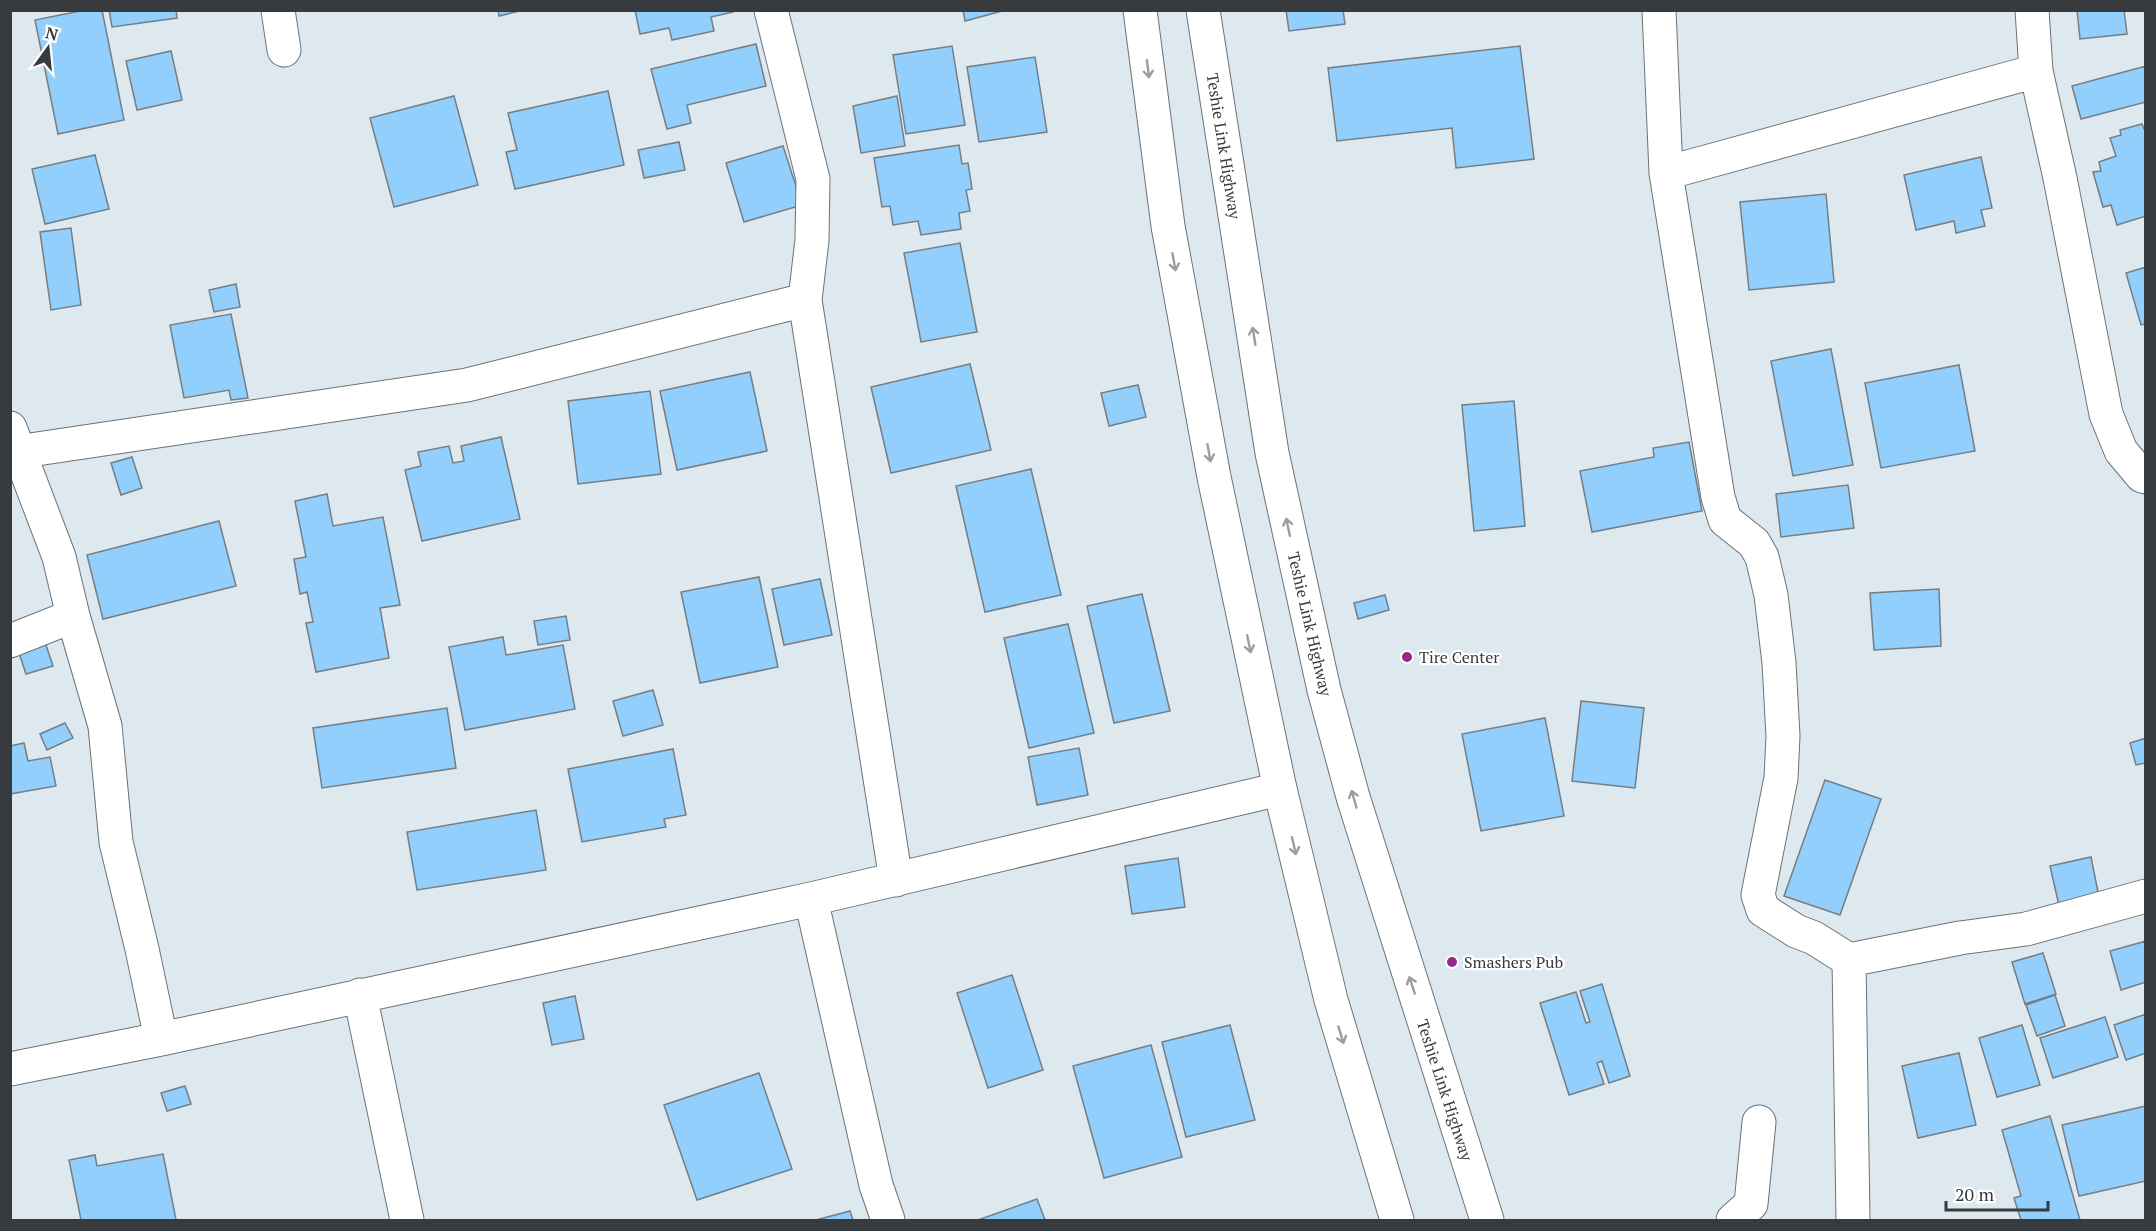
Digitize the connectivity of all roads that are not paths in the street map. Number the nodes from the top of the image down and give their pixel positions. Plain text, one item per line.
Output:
1 (278, 10) edge
2 (771, 10) edge
3 (1140, 10) edge
4 (1203, 10) edge
5 (1659, 10) edge
6 (2032, 10) edge
7 (284, 50) dead end
8 (2036, 71) junction
9 (1666, 173) junction
10 (805, 300) junction
11 (13, 444) edge
12 (2145, 477) edge
13 (73, 616) junction
14 (10, 641) edge
15 (1280, 789) junction
16 (896, 880) junction
17 (2145, 896) edge
18 (811, 899) junction
19 (1848, 960) junction
20 (360, 995) junction
21 (161, 1040) junction
22 (10, 1069) edge
23 (1759, 1122) dead end
24 (407, 1221) edge
25 (888, 1221) edge
26 (1397, 1221) edge
27 (1487, 1221) edge
28 (1733, 1221) edge
29 (1853, 1221) edge

1 - 7 street
2 - 10 street
3 -> 15 street
27 -> 4 street, Teshie Link Highway
5 - 9 street
6 - 8 street
8 - 9 street
8 - 12 street
9 - 19 street
10 - 11 street
10 - 16 street
11 - 13 street
13 - 14 street
13 - 21 street
15 - 16 street
15 -> 26 street
16 - 18 street
17 - 19 street
18 - 20 street
18 - 25 street
19 - 29 street
20 - 21 street
20 - 24 street
21 - 22 street
23 - 28 street

